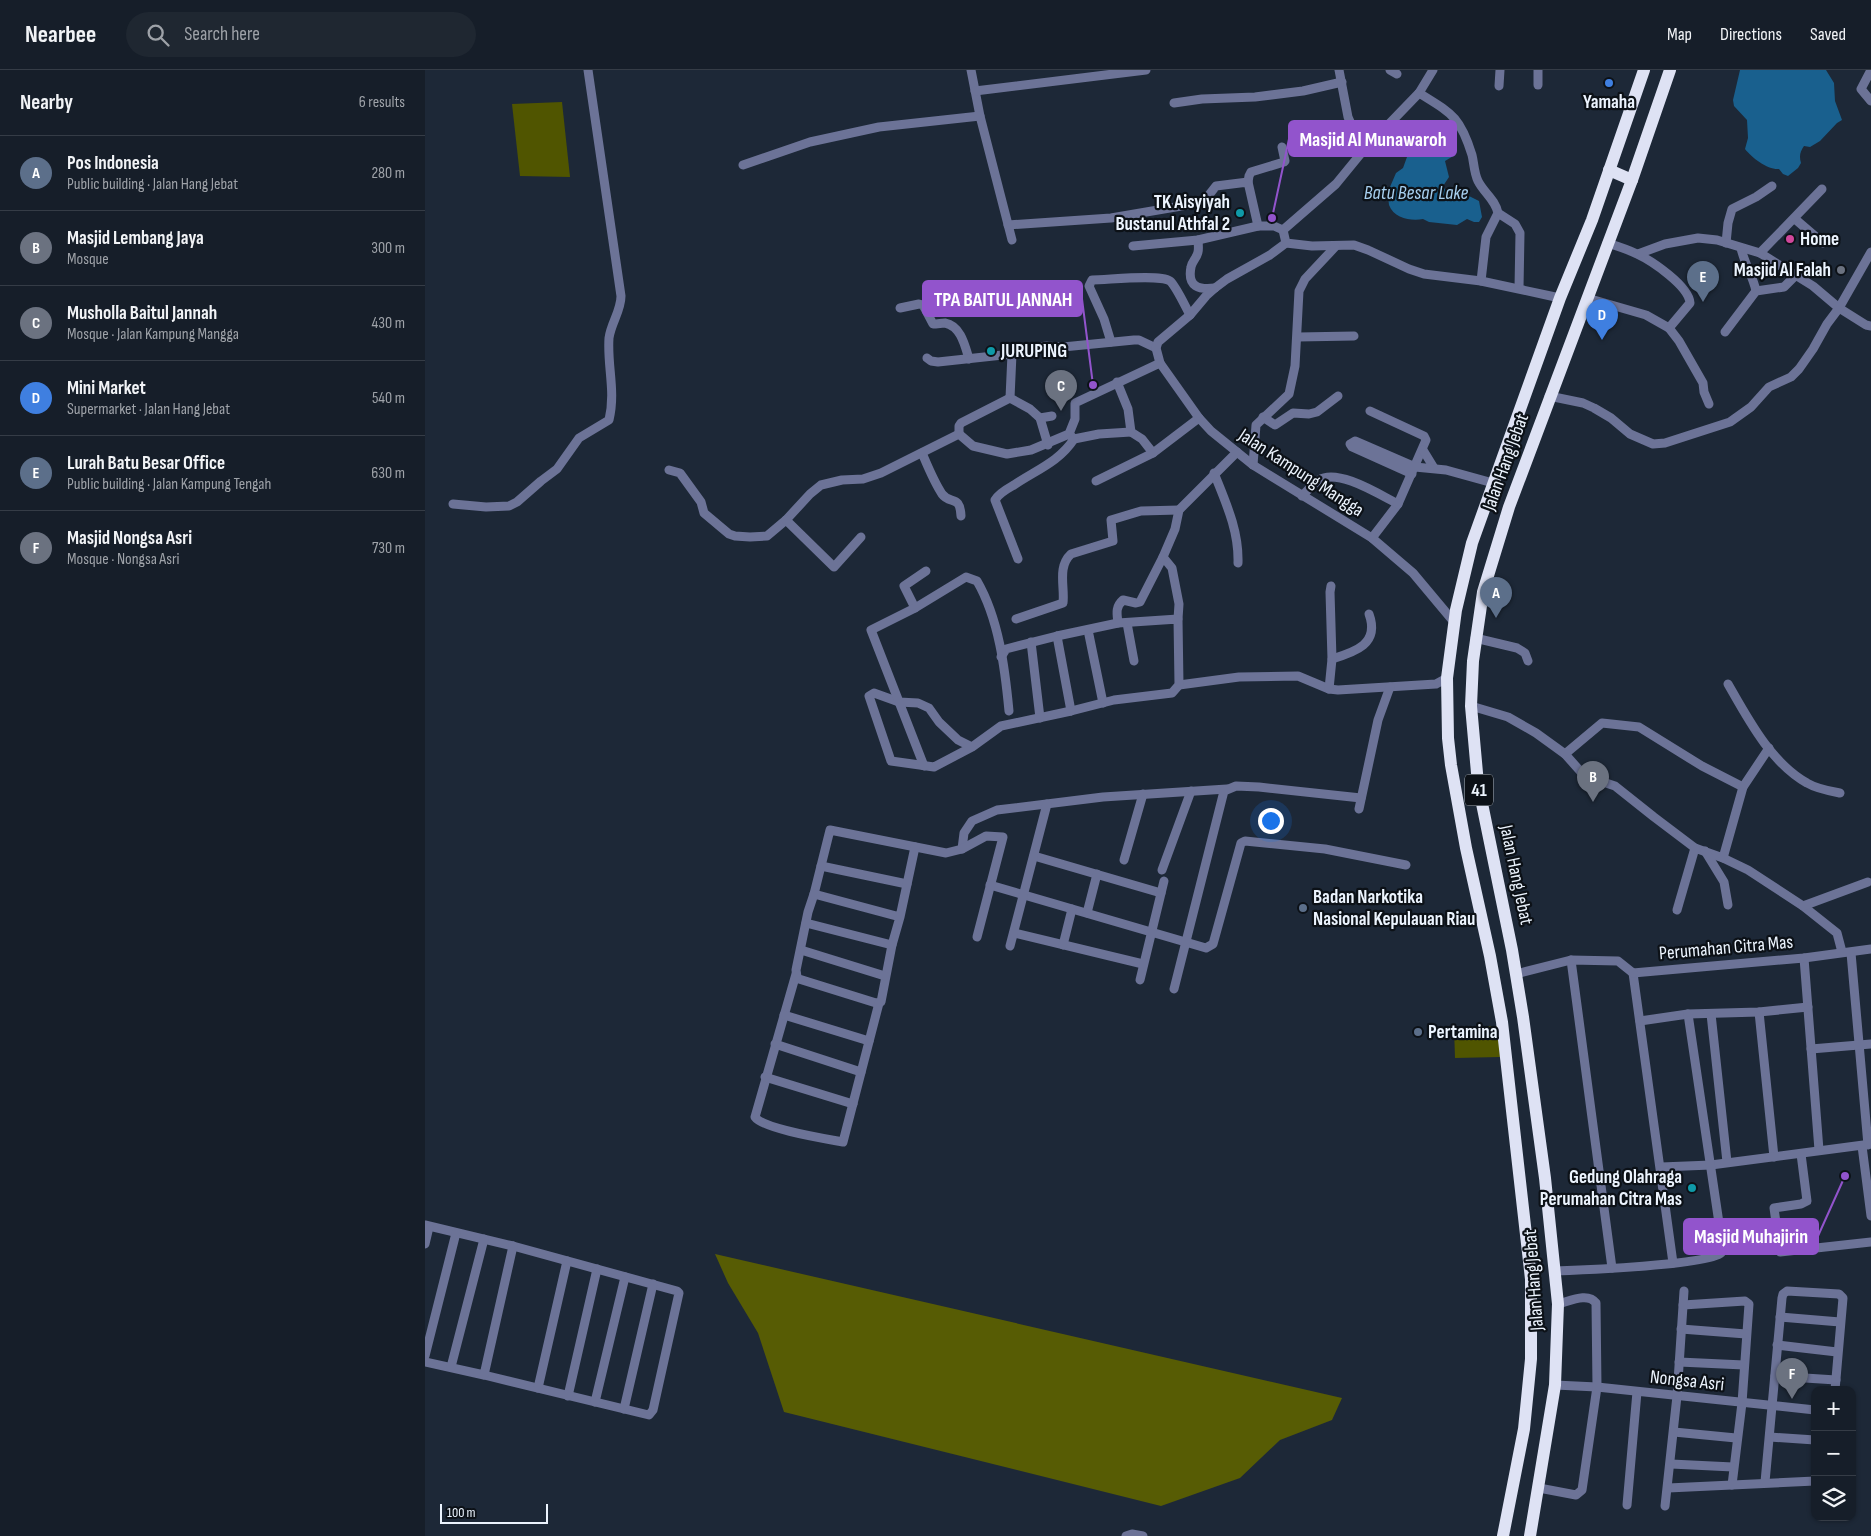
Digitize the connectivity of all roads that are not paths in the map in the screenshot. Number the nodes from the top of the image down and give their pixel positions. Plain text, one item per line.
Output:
1 (588, 70) edge
2 (971, 70) edge
3 (1145, 70) edge
4 (1339, 70) edge
5 (1433, 70) edge
6 (1500, 70) edge
7 (1538, 70) edge
8 (1644, 70) edge
9 (1670, 70) edge
10 (1871, 70) edge
11 (1342, 82) junction
12 (1538, 85) dead end
13 (1499, 86) dead end
14 (975, 91) junction
15 (1419, 93) junction
16 (1871, 101) edge
17 (1174, 103) dead end
18 (980, 116) junction
19 (1282, 146) dead end
20 (1363, 151) junction
21 (743, 165) dead end
22 (1609, 170) junction
23 (1631, 180) junction
24 (1248, 182) junction
25 (1772, 186) dead end
26 (1822, 189) dead end
27 (1498, 213) junction
28 (1795, 219) junction
29 (1009, 225) junction
30 (1258, 226) junction
31 (1283, 230) junction
32 (1012, 240) dead end
33 (1198, 240) junction
34 (1286, 243) junction
35 (1607, 243) junction
36 (1726, 243) junction
37 (1823, 243) dead end
38 (1133, 246) dead end
39 (1335, 246) junction
40 (1741, 248) junction
41 (1871, 252) edge
42 (1760, 253) junction
43 (1638, 254) junction
44 (1796, 275) junction
45 (1481, 281) junction
46 (1215, 288) junction
47 (1519, 288) junction
48 (1755, 291) junction
49 (1560, 298) junction
50 (1587, 298) junction
51 (900, 308) dead end
52 (1839, 308) junction
53 (1190, 315) junction
54 (1871, 326) edge
55 (1669, 328) junction
56 (1725, 332) dead end
57 (1354, 336) dead end
58 (1298, 337) junction
59 (1111, 342) junction
60 (1156, 348) junction
61 (1012, 354) junction
62 (927, 358) dead end
63 (969, 359) junction
64 (1160, 363) junction
65 (1117, 382) junction
66 (1338, 396) dead end
67 (1549, 396) junction
68 (1010, 398) junction
69 (1709, 404) dead end
70 (1370, 411) dead end
71 (1052, 416) dead end
72 (1263, 417) junction
73 (1040, 418) junction
74 (1199, 418) junction
75 (1131, 432) junction
76 (959, 434) junction
77 (1072, 437) junction
78 (1048, 445) junction
79 (1423, 450) junction
80 (1237, 452) junction
81 (922, 453) junction
82 (1153, 453) junction
83 (1253, 465) junction
84 (1434, 468) junction
85 (669, 470) dead end
86 (1414, 471) junction
87 (1215, 473) junction
88 (1096, 481) dead end
89 (1493, 483) junction
90 (1303, 496) junction
91 (453, 504) dead end
92 (1398, 504) junction
93 (1179, 510) junction
94 (961, 516) dead end
95 (786, 520) junction
96 (861, 537) dead end
97 (1372, 538) junction
98 (1163, 557) junction
99 (1018, 559) dead end
100 (1238, 563) dead end
101 (926, 571) dead end
102 (1331, 586) dead end
103 (915, 608) junction
104 (1369, 614) dead end
105 (1016, 619) dead end
106 (1178, 619) junction
107 (1454, 622) junction
108 (1123, 623) junction
109 (1088, 630) junction
110 (1057, 636) junction
111 (1475, 638) junction
112 (1031, 642) junction
113 (1001, 657) junction
114 (1332, 658) junction
115 (1134, 661) dead end
116 (1528, 661) dead end
117 (1447, 678) junction
118 (1728, 684) dead end
119 (1179, 685) junction
120 (1391, 687) junction
121 (1329, 689) junction
122 (899, 702) junction
123 (1103, 703) junction
124 (1471, 706) junction
125 (1009, 711) dead end
126 (1071, 711) junction
127 (1040, 718) junction
128 (972, 747) junction
129 (1769, 748) junction
130 (1565, 754) junction
131 (924, 766) junction
132 (1478, 784) junction
133 (1743, 787) junction
134 (1455, 788) junction
135 (1227, 789) junction
136 (1191, 791) junction
137 (1840, 793) dead end
138 (1143, 794) junction
139 (1361, 798) junction
140 (1047, 804) junction
141 (1359, 809) dead end
142 (915, 847) junction
143 (1695, 848) junction
144 (962, 849) junction
145 (1705, 851) junction
146 (1034, 856) junction
147 (1723, 858) junction
148 (1124, 860) dead end
149 (1406, 865) dead end
150 (821, 866) junction
151 (1163, 870) dead end
152 (1097, 874) junction
153 (1164, 881) dead end
154 (1868, 882) dead end
155 (907, 884) junction
156 (990, 885) junction
157 (1161, 893) junction
158 (814, 894) junction
159 (1024, 895) junction
160 (1728, 905) dead end
161 (1803, 906) junction
162 (1072, 909) junction
163 (1677, 910) dead end
164 (1087, 913) junction
165 (900, 917) junction
166 (806, 922) junction
167 (1152, 931) junction
168 (1015, 933) junction
169 (977, 937) dead end
170 (1185, 943) junction
171 (892, 945) junction
172 (1063, 945) junction
173 (1010, 946) dead end
174 (1871, 949) edge
175 (801, 950) junction
176 (1846, 952) junction
177 (1804, 958) junction
178 (1571, 960) junction
179 (1143, 964) junction
180 (1633, 973) junction
181 (796, 974) junction
182 (1516, 974) junction
183 (885, 976) junction
184 (1139, 980) dead end
185 (1173, 989) dead end
186 (879, 1003) junction
187 (1808, 1007) junction
188 (1759, 1012) junction
189 (1688, 1014) junction
190 (1711, 1014) junction
191 (784, 1015) junction
192 (1639, 1022) junction
193 (869, 1041) junction
194 (775, 1044) junction
195 (1871, 1044) edge
196 (1859, 1046) junction
197 (1811, 1049) junction
198 (861, 1072) junction
199 (765, 1078) junction
200 (853, 1104) junction
201 (1868, 1110) edge
202 (1867, 1145) edge
203 (1819, 1150) junction
204 (1801, 1154) junction
205 (1774, 1157) junction
206 (1727, 1162) junction
207 (1711, 1165) junction
208 (1661, 1167) junction
209 (1871, 1216) edge
210 (427, 1226) edge
211 (456, 1233) junction
212 (484, 1239) junction
213 (1871, 1242) edge
214 (425, 1244) edge
215 (513, 1246) junction
216 (567, 1261) junction
217 (1673, 1263) junction
218 (1612, 1268) junction
219 (597, 1269) junction
220 (1555, 1271) junction
221 (625, 1277) junction
222 (653, 1284) junction
223 (1684, 1291) dead end
224 (1558, 1304) junction
225 (1683, 1305) junction
226 (1780, 1318) junction
227 (1840, 1322) junction
228 (1681, 1330) junction
229 (1747, 1334) junction
230 (1777, 1345) junction
231 (1837, 1352) junction
232 (425, 1356) edge
233 (425, 1362) edge
234 (1679, 1362) junction
235 (1744, 1365) junction
236 (451, 1367) junction
237 (484, 1376) junction
238 (1775, 1376) junction
239 (1836, 1380) junction
240 (1555, 1385) junction
241 (1835, 1386) edge
242 (1597, 1387) junction
243 (538, 1388) junction
244 (1637, 1392) junction
245 (568, 1396) junction
246 (1677, 1396) junction
247 (595, 1402) junction
248 (1742, 1403) junction
249 (1772, 1406) junction
250 (624, 1409) junction
251 (1811, 1410) edge
252 (1674, 1432) junction
253 (1770, 1437) junction
254 (1736, 1438) junction
255 (1811, 1440) edge
256 (1671, 1464) junction
257 (1733, 1467) junction
258 (1811, 1481) edge
259 (1765, 1482) junction
260 (1732, 1485) junction
261 (1539, 1488) junction
262 (1668, 1488) junction
263 (1627, 1505) dead end
264 (1665, 1506) dead end
265 (1126, 1536) edge
266 (1143, 1536) edge
267 (1503, 1536) edge
268 (1530, 1536) edge

1 - 91 street
2 - 14 street
3 - 14 street
4 - 11 street
5 - 15 street
6 - 13 street
7 - 12 street
8 - 22 highway
9 - 23 highway, Jalan Hang Jebat / 41
10 - 16 street
11 - 17 street
11 - 20 street
14 - 18 street
15 - 20 street
15 - 27 street
18 - 21 street
18 - 29 street
19 - 24 street
20 - 31 street
22 - 23 highway
22 - 49 highway
23 - 35 highway, Jalan Hang Jebat / 41
24 - 29 street
24 - 30 street
25 - 36 street
26 - 28 street
27 - 45 street
27 - 47 street
28 - 37 street
28 - 42 street
29 - 32 street
30 - 31 street
30 - 33 street
31 - 34 street
33 - 38 street
33 - 46 street
34 - 39 street
34 - 46 street
35 - 43 street
35 - 50 highway, Jalan Hang Jebat / 41
36 - 40 street
36 - 43 street
39 - 45 street
39 - 58 street
40 - 42 street
40 - 48 street
41 - 52 street
42 - 44 street
43 - 55 street
44 - 48 street
44 - 52 street
45 - 47 street
46 - 53 street
47 - 49 street
48 - 56 street
49 - 89 highway
50 - 55 street
50 - 67 highway, Jalan Hang Jebat / 41
51 - 63 street
52 - 54 street
52 - 67 street
53 - 59 street
53 - 60 street
55 - 69 street
57 - 58 street
58 - 72 street
59 - 60 street
59 - 61 street
60 - 64 street
61 - 63 street
61 - 68 street
62 - 63 street
64 - 65 street
64 - 74 street, Jalan Kampung Mangga
65 - 75 street
65 - 77 street
66 - 72 street
67 - 111 highway, Jalan Hang Jebat / 41
68 - 73 street
68 - 76 street
70 - 79 street
71 - 73 street
72 - 83 street
73 - 78 street
74 - 80 street, Jalan Kampung Mangga
74 - 82 street
75 - 77 street
75 - 82 street
76 - 78 street
76 - 81 street
77 - 78 street
77 - 99 street
79 - 84 street
79 - 86 street
80 - 83 street, Jalan Kampung Mangga
80 - 87 street
81 - 94 street
81 - 95 street
82 - 88 street
83 - 90 street, Jalan Kampung Mangga
84 - 86 street
84 - 89 street
85 - 95 street
86 - 86 street
86 - 92 street
87 - 93 street
87 - 100 street
89 - 107 highway
90 - 92 street
90 - 97 street, Jalan Kampung Mangga
92 - 97 street
93 - 98 street
93 - 105 street
95 - 96 street
97 - 107 street, Jalan Kampung Mangga
98 - 106 street
98 - 108 street
101 - 103 street
102 - 114 street
103 - 113 street
103 - 122 street
104 - 114 street
106 - 108 street
106 - 119 street
107 - 117 highway
108 - 109 street
108 - 115 street
109 - 110 street
109 - 123 street
110 - 112 street
110 - 126 street
111 - 116 street
111 - 124 highway, Jalan Hang Jebat / 41
112 - 113 street
112 - 127 street
113 - 125 street
114 - 121 street
117 - 120 street
117 - 134 highway
118 - 129 street
119 - 121 street
119 - 123 street
120 - 121 street
120 - 139 street
122 - 128 street
122 - 131 street
122 - 131 street
123 - 126 street
124 - 130 street
124 - 132 highway, Jalan Hang Jebat / 41
126 - 127 street
127 - 128 street
128 - 131 street
129 - 133 street
129 - 137 street
130 - 133 street
130 - 143 street
132 - 134 highway
132 - 182 highway, Jalan Hang Jebat / 41
133 - 147 street
134 - 267 highway
135 - 136 street
135 - 139 street
135 - 170 street
136 - 138 street
136 - 151 street
138 - 140 street
138 - 148 street
139 - 141 street
140 - 144 street
140 - 146 street
142 - 144 street
142 - 150 street
142 - 155 street
143 - 145 street
143 - 163 street
144 - 156 street
145 - 147 street
145 - 160 street
146 - 152 street
146 - 159 street
147 - 161 street
149 - 170 street
150 - 155 street
150 - 158 street
152 - 157 street
152 - 164 street
153 - 157 street
154 - 161 street
155 - 165 street
156 - 159 street
156 - 169 street
157 - 167 street
158 - 165 street
158 - 166 street
159 - 162 street
159 - 168 street
161 - 176 street
162 - 164 street
162 - 172 street
164 - 167 street
165 - 171 street
166 - 171 street
166 - 175 street
167 - 170 street
167 - 179 street
168 - 172 street
168 - 173 street
170 - 185 street
171 - 183 street
172 - 179 street
174 - 176 street, Perumahan Citra Mas
175 - 181 street
175 - 183 street
176 - 177 street, Perumahan Citra Mas
176 - 196 street
177 - 180 street, Perumahan Citra Mas
177 - 187 street
178 - 180 street
178 - 182 street
178 - 218 street
179 - 184 street
180 - 192 street
181 - 186 street
181 - 191 street
182 - 220 highway, Jalan Hang Jebat / 41
183 - 186 street
186 - 193 street
187 - 188 street
187 - 197 street
188 - 190 street
188 - 205 street
189 - 190 street
189 - 192 street
189 - 207 street
190 - 206 street
191 - 193 street
191 - 194 street
192 - 208 street
193 - 198 street
194 - 198 street
194 - 199 street
195 - 196 street
196 - 197 street
196 - 201 street
197 - 203 street
198 - 200 street
199 - 200 street
199 - 200 street
201 - 202 street
202 - 203 street
202 - 209 street
203 - 204 street
204 - 205 street
204 - 213 street
205 - 206 street
206 - 207 street
207 - 208 street
207 - 217 street
208 - 217 street
210 - 211 street
210 - 214 street
211 - 212 street
211 - 232 street
212 - 215 street
212 - 236 street
215 - 216 street
215 - 237 street
216 - 219 street
216 - 243 street
217 - 218 street
218 - 220 street
219 - 221 street
219 - 245 street
220 - 224 highway, Jalan Hang Jebat / 41
221 - 222 street
221 - 247 street
222 - 250 street
222 - 250 street
223 - 225 street
224 - 240 highway, Jalan Hang Jebat / 41
224 - 242 street
225 - 228 street
225 - 229 street
226 - 227 street
226 - 227 street
226 - 230 street
227 - 231 street
228 - 229 street
228 - 234 street
229 - 235 street
230 - 231 street
230 - 238 street
231 - 239 street
233 - 236 street
234 - 235 street
234 - 246 street
235 - 248 street
236 - 237 street
237 - 243 street
238 - 239 street
238 - 249 street
239 - 241 street
240 - 242 street, Nongsa Asri
240 - 261 highway, Jalan Hang Jebat / 41
242 - 244 street, Nongsa Asri
242 - 261 street
243 - 245 street
244 - 246 street, Nongsa Asri
244 - 263 street
245 - 247 street
246 - 248 street, Nongsa Asri
246 - 252 street
247 - 250 street
248 - 249 street, Nongsa Asri
248 - 254 street
249 - 251 street, Nongsa Asri
249 - 253 street
252 - 254 street
252 - 256 street
253 - 255 street
253 - 259 street
254 - 257 street
256 - 257 street
256 - 262 street
257 - 260 street
258 - 259 street
259 - 260 street
260 - 262 street
261 - 268 highway, Jalan Hang Jebat / 41
262 - 264 street
265 - 266 street

